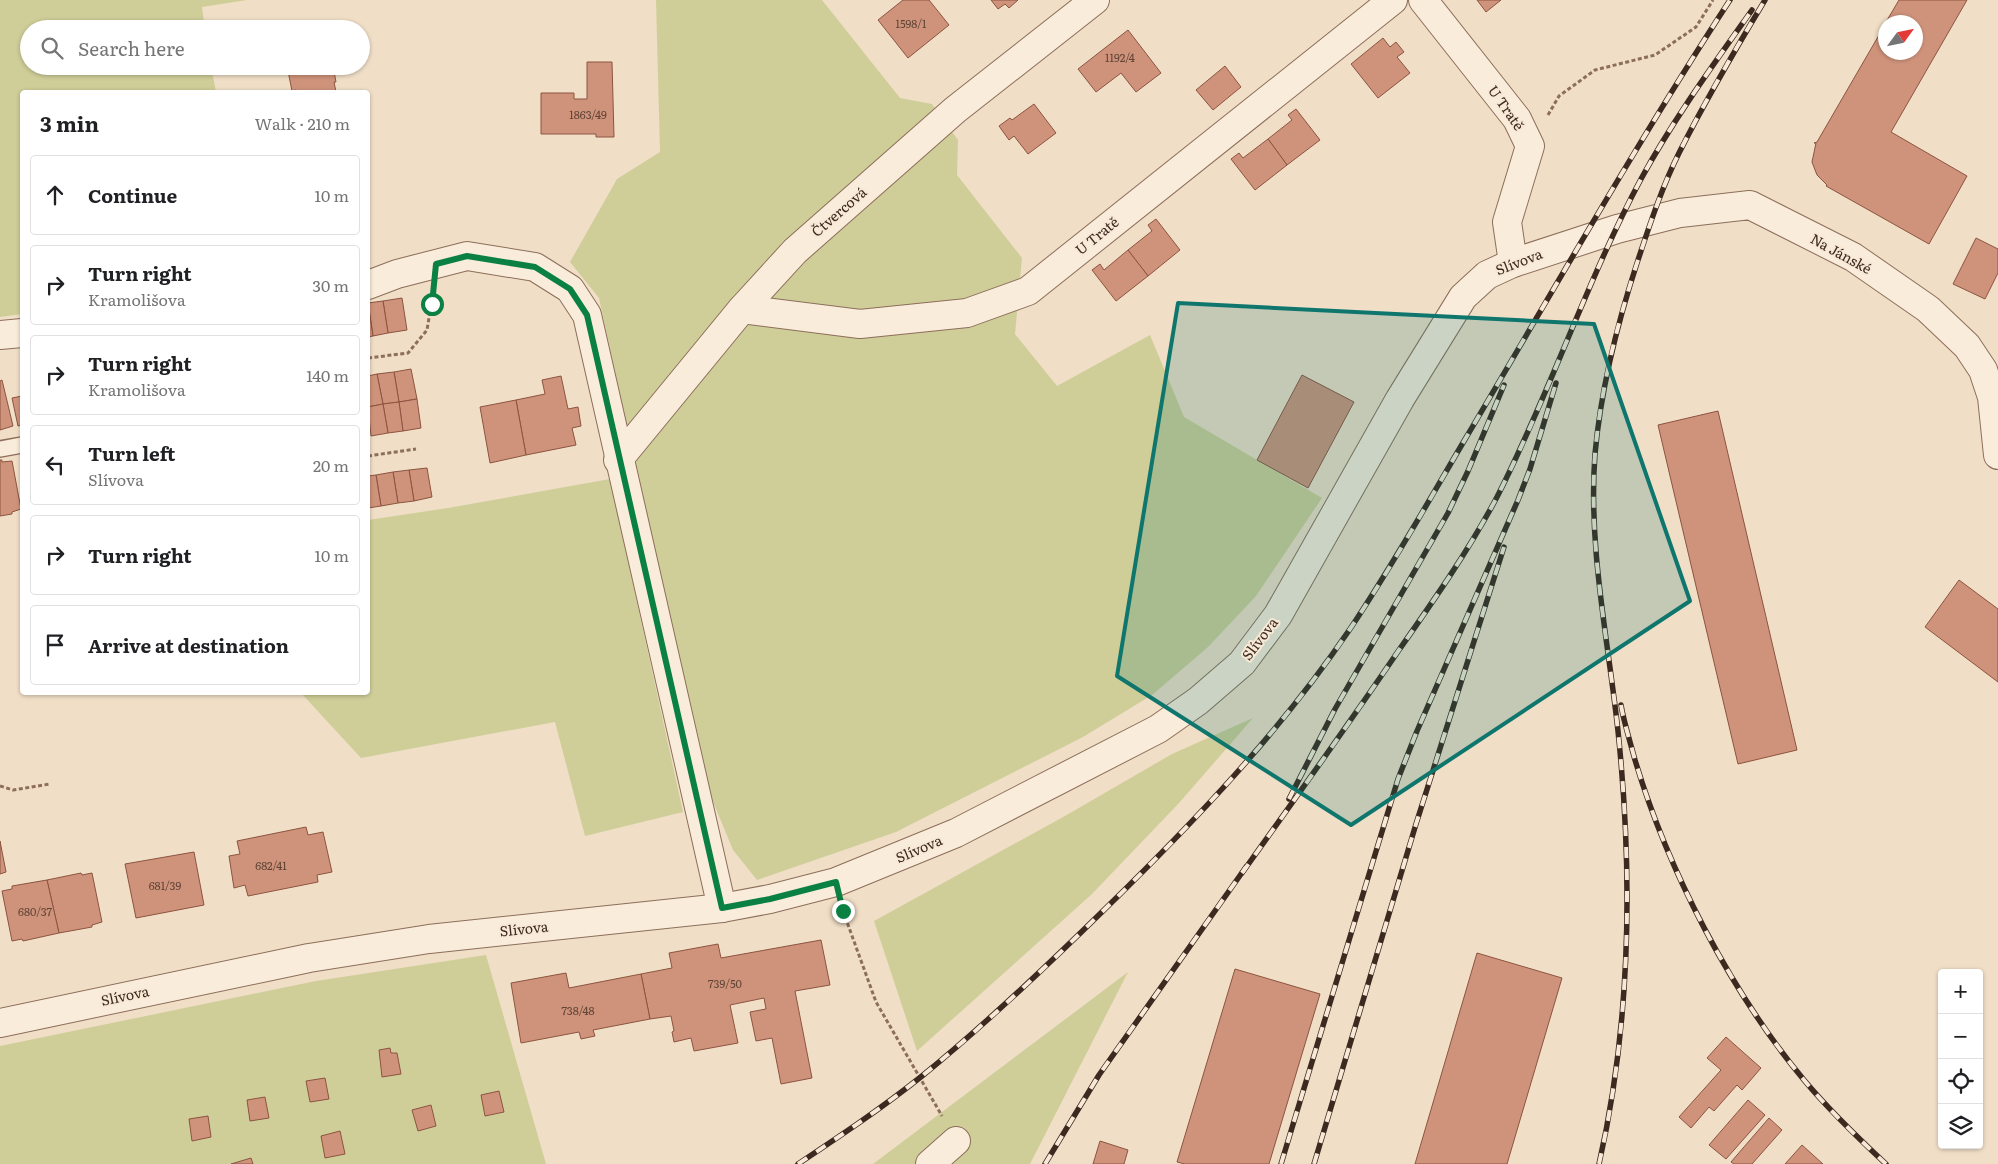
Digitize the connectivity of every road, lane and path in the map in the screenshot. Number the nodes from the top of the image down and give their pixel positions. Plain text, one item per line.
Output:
1 (1095, 0) edge
2 (1393, 0) edge
3 (1423, 0) edge
4 (1714, 0) edge
5 (1530, 146) junction
6 (1584, 240) joint
7 (1513, 263) junction
8 (436, 264) junction
9 (370, 283) edge
10 (742, 309) junction
11 (20, 333) edge
12 (0, 335) edge
13 (370, 358) edge
14 (20, 444) edge
15 (0, 449) edge
16 (416, 449) dead end
17 (1998, 455) edge
18 (370, 456) edge
19 (618, 460) junction
20 (50, 784) dead end
21 (0, 786) edge
22 (836, 882) junction
23 (722, 908) junction
24 (0, 1022) edge
25 (956, 1141) joint
26 (930, 1164) edge

1 - 10 street, Čtvercová
2 - 10 street, U Tratě
3 - 5 street, U Tratě
4 - 5 path
5 - 7 street, U Tratě
6 - 7 street, Slívova
6 - 17 street, Na Jánské
7 - 22 street, Slívova
8 - 9 street
8 - 13 path
8 - 19 street
10 - 19 street, Čtvercová
11 - 12 street
14 - 15 lane
16 - 18 path
19 - 23 street
20 - 21 path
22 - 23 street, Slívova
22 - 25 path
23 - 24 street, Slívova
25 - 26 street

